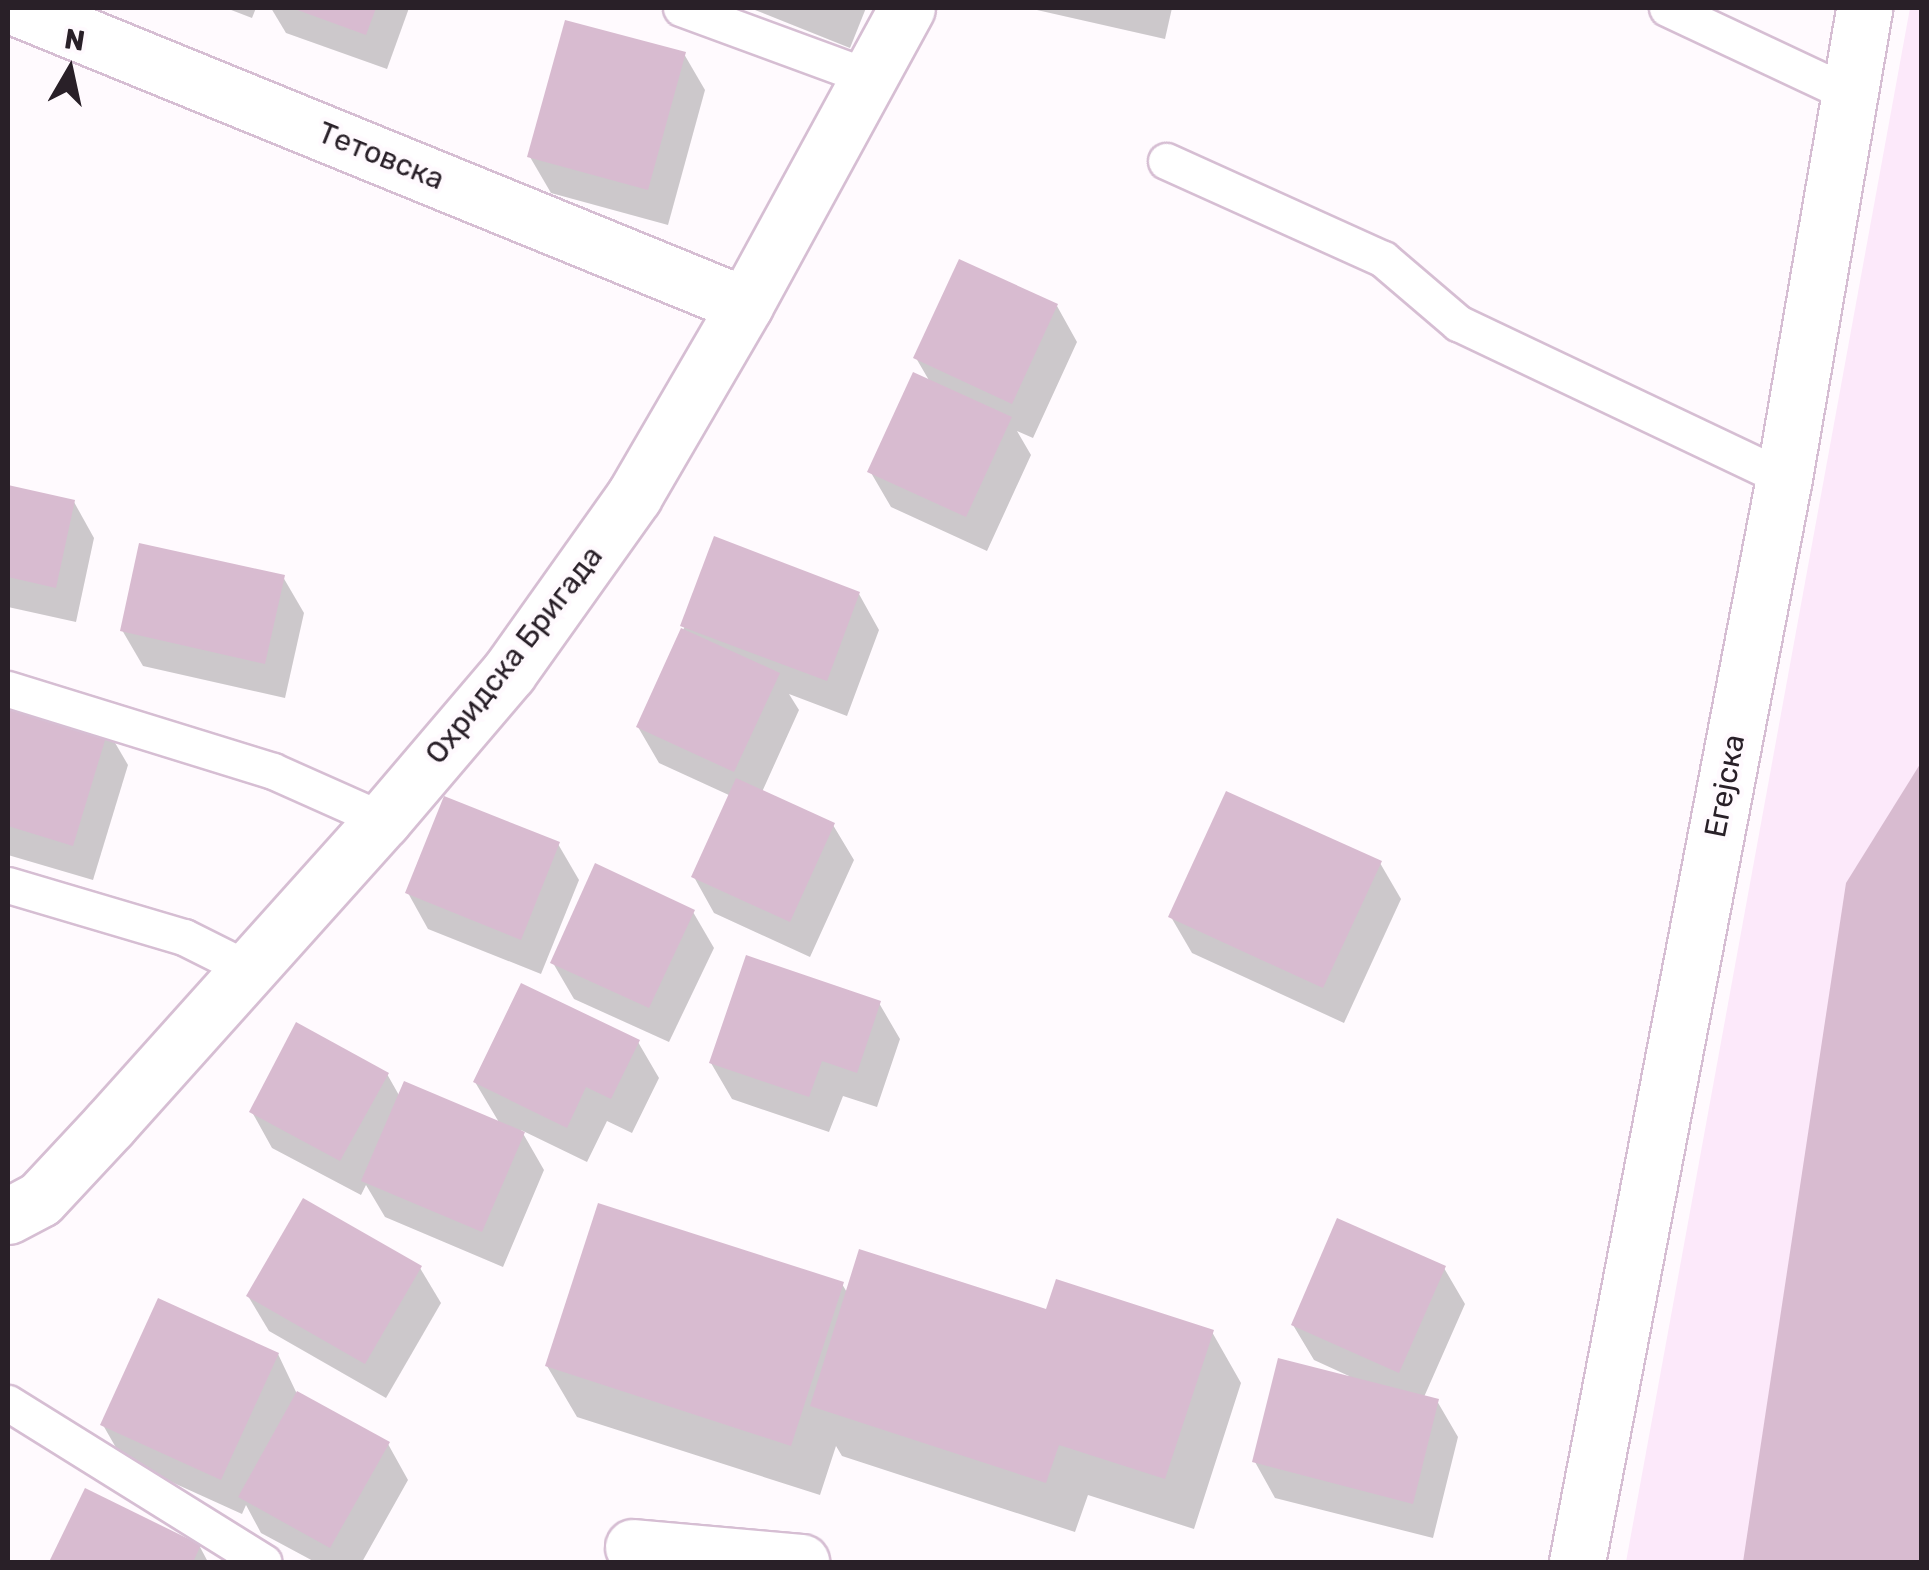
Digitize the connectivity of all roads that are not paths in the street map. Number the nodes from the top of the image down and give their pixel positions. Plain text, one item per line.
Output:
1 (16, 8) edge
2 (682, 8) edge
3 (906, 8) edge
4 (1666, 8) edge
5 (1864, 8) edge
6 (871, 78) junction
7 (1850, 94) junction
8 (1166, 162) dead end
9 (745, 305) junction
10 (1784, 478) junction
11 (8, 688) edge
12 (383, 820) junction
13 (8, 885) edge
14 (248, 969) junction
15 (8, 1216) edge
16 (8, 1403) edge
17 (633, 1547) dead end
18 (263, 1562) edge
19 (801, 1562) edge
20 (1578, 1562) edge

1 - 9 street, Тетовска
2 - 6 lane
3 - 6 street, Охридска Бригада
4 - 7 lane
5 - 7 street, Егејска
6 - 9 street, Охридска Бригада
7 - 10 street, Егејска
8 - 10 lane
9 - 12 street, Охридска Бригада
10 - 20 street, Егејска
11 - 12 lane
12 - 14 street, Охридска Бригада
13 - 14 lane
14 - 15 street, Охридска Бригада
16 - 18 lane
17 - 19 street

